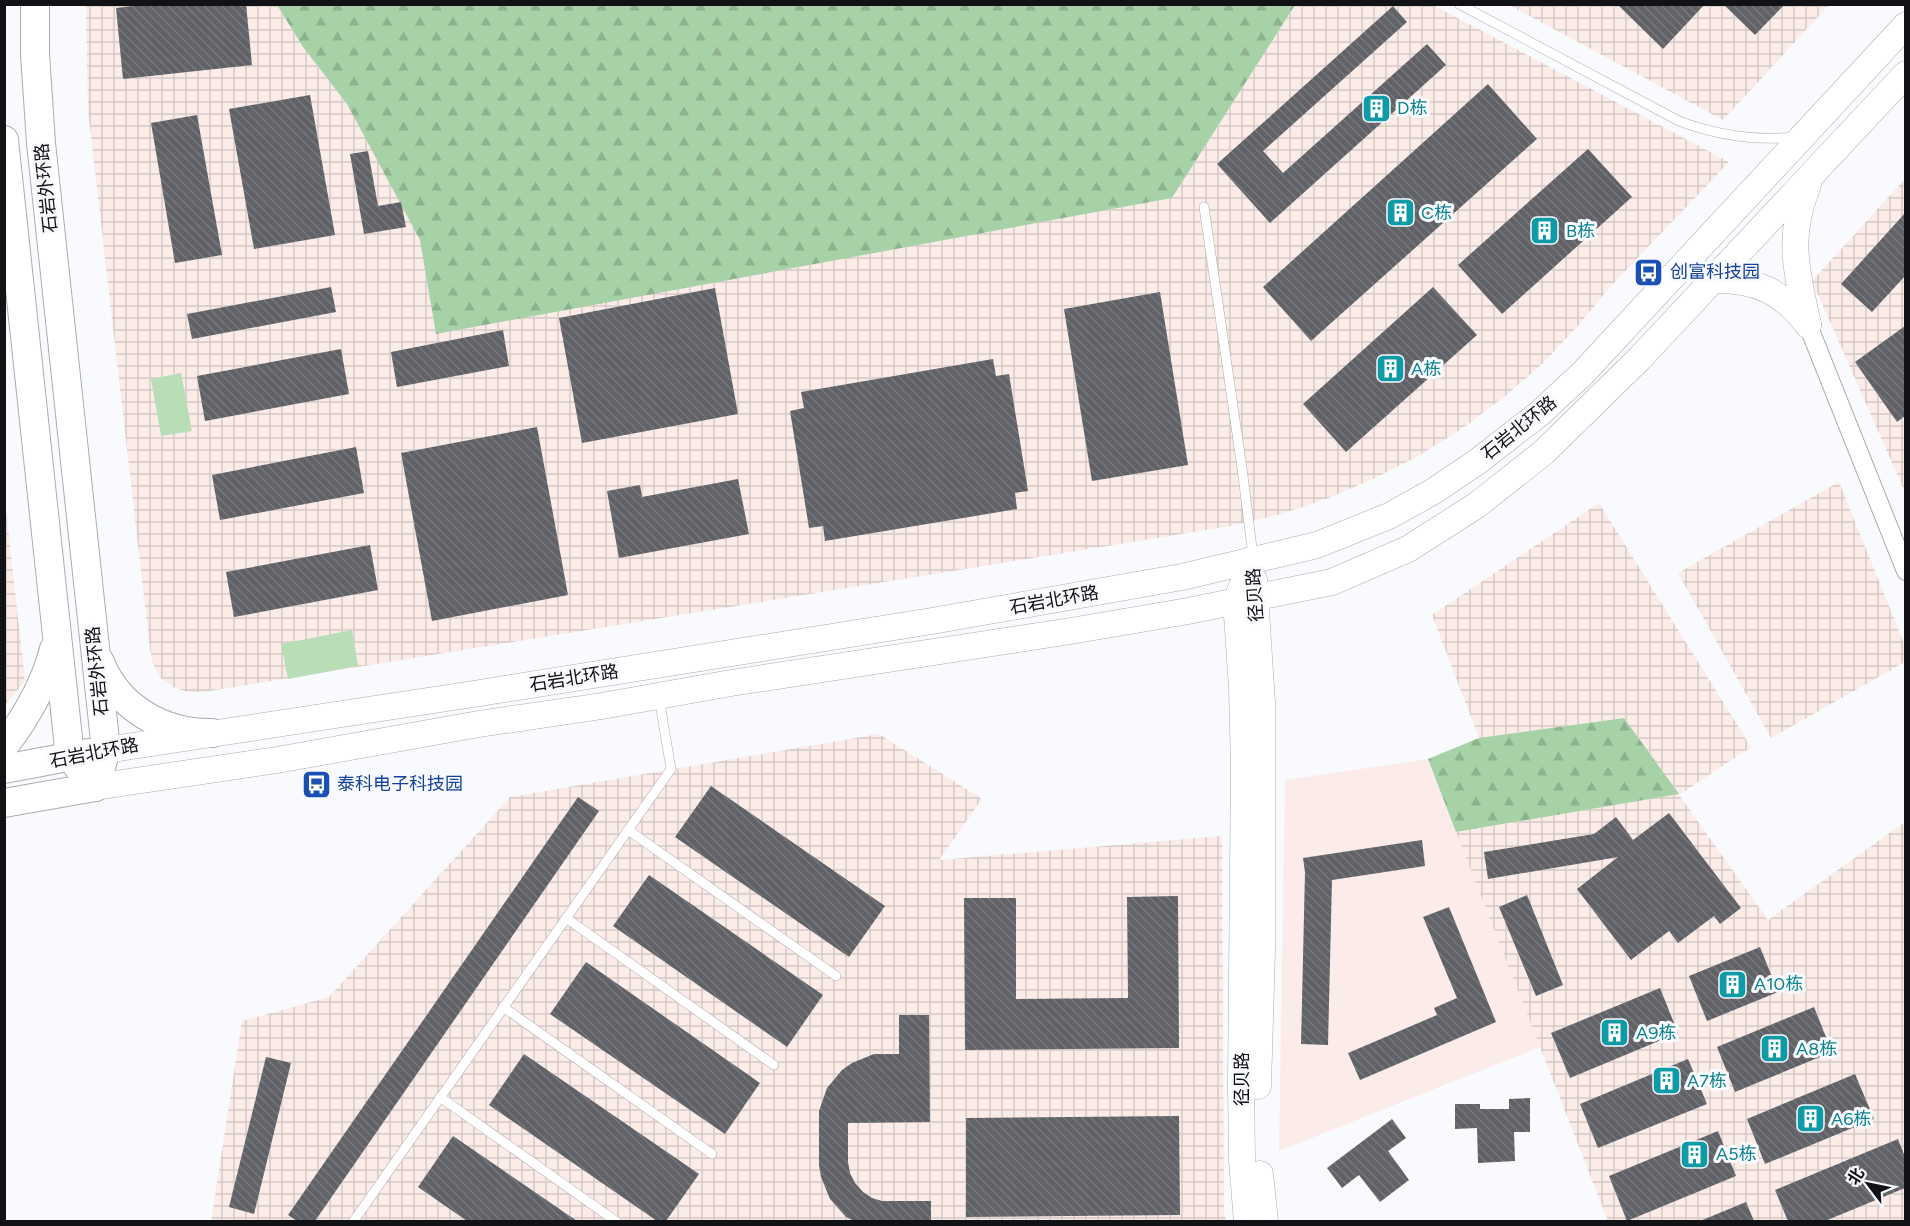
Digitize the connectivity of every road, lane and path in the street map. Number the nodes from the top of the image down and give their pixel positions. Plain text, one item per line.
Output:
1 (35, 4) edge
2 (1459, 4) edge
3 (1905, 26) edge
4 (1905, 74) edge
5 (1803, 136) junction
6 (4, 140) edge
7 (1811, 178) junction
8 (1204, 207) dead end
9 (1715, 280) junction
10 (1808, 325) junction
11 (1253, 559) junction
12 (1905, 571) edge
13 (1245, 599) junction
14 (57, 632) junction
15 (96, 653) junction
16 (658, 696) junction
17 (212, 733) junction
18 (4, 746) edge
19 (106, 750) junction
20 (70, 757) junction
21 (4, 769) edge
22 (95, 787) junction
23 (4, 803) edge
24 (628, 830) junction
25 (566, 918) junction
26 (836, 976) dead end
27 (503, 1007) junction
28 (774, 1065) dead end
29 (440, 1097) junction
30 (712, 1154) dead end
31 (353, 1221) edge
32 (617, 1221) edge
33 (1247, 1221) edge
34 (1264, 1221) edge

1 - 15 main road, 石岩外环路
2 - 5 lane
3 - 5 main road, 石岩北环路
4 - 7 main road, 石岩北环路
5 - 11 main road, 石岩北环路
6 - 14 main road, 石岩外环路
7 - 9 main road, 石岩北环路
7 - 10 main road
8 - 11 lane
9 - 10 main road
9 - 13 main road, 石岩北环路
10 - 12 street
11 - 13 main road, 径贝路
11 - 17 main road, 石岩北环路
13 - 16 main road, 石岩北环路
13 - 33 main road, 径贝路
13 - 34 main road, 径贝路
14 - 18 main road
14 - 20 main road, 石岩外环路
15 - 17 main road
15 - 19 main road, 石岩外环路
16 - 22 main road, 石岩北环路
16 - 24 lane
17 - 19 main road, 石岩北环路
19 - 20 main road, 石岩北环路
19 - 22 main road, 石岩外环路
20 - 21 main road, 石岩北环路
20 - 22 main road
22 - 23 main road, 石岩北环路
24 - 25 lane
24 - 26 lane
25 - 27 lane
25 - 28 lane
27 - 29 lane
27 - 30 lane
29 - 31 lane
29 - 32 lane

